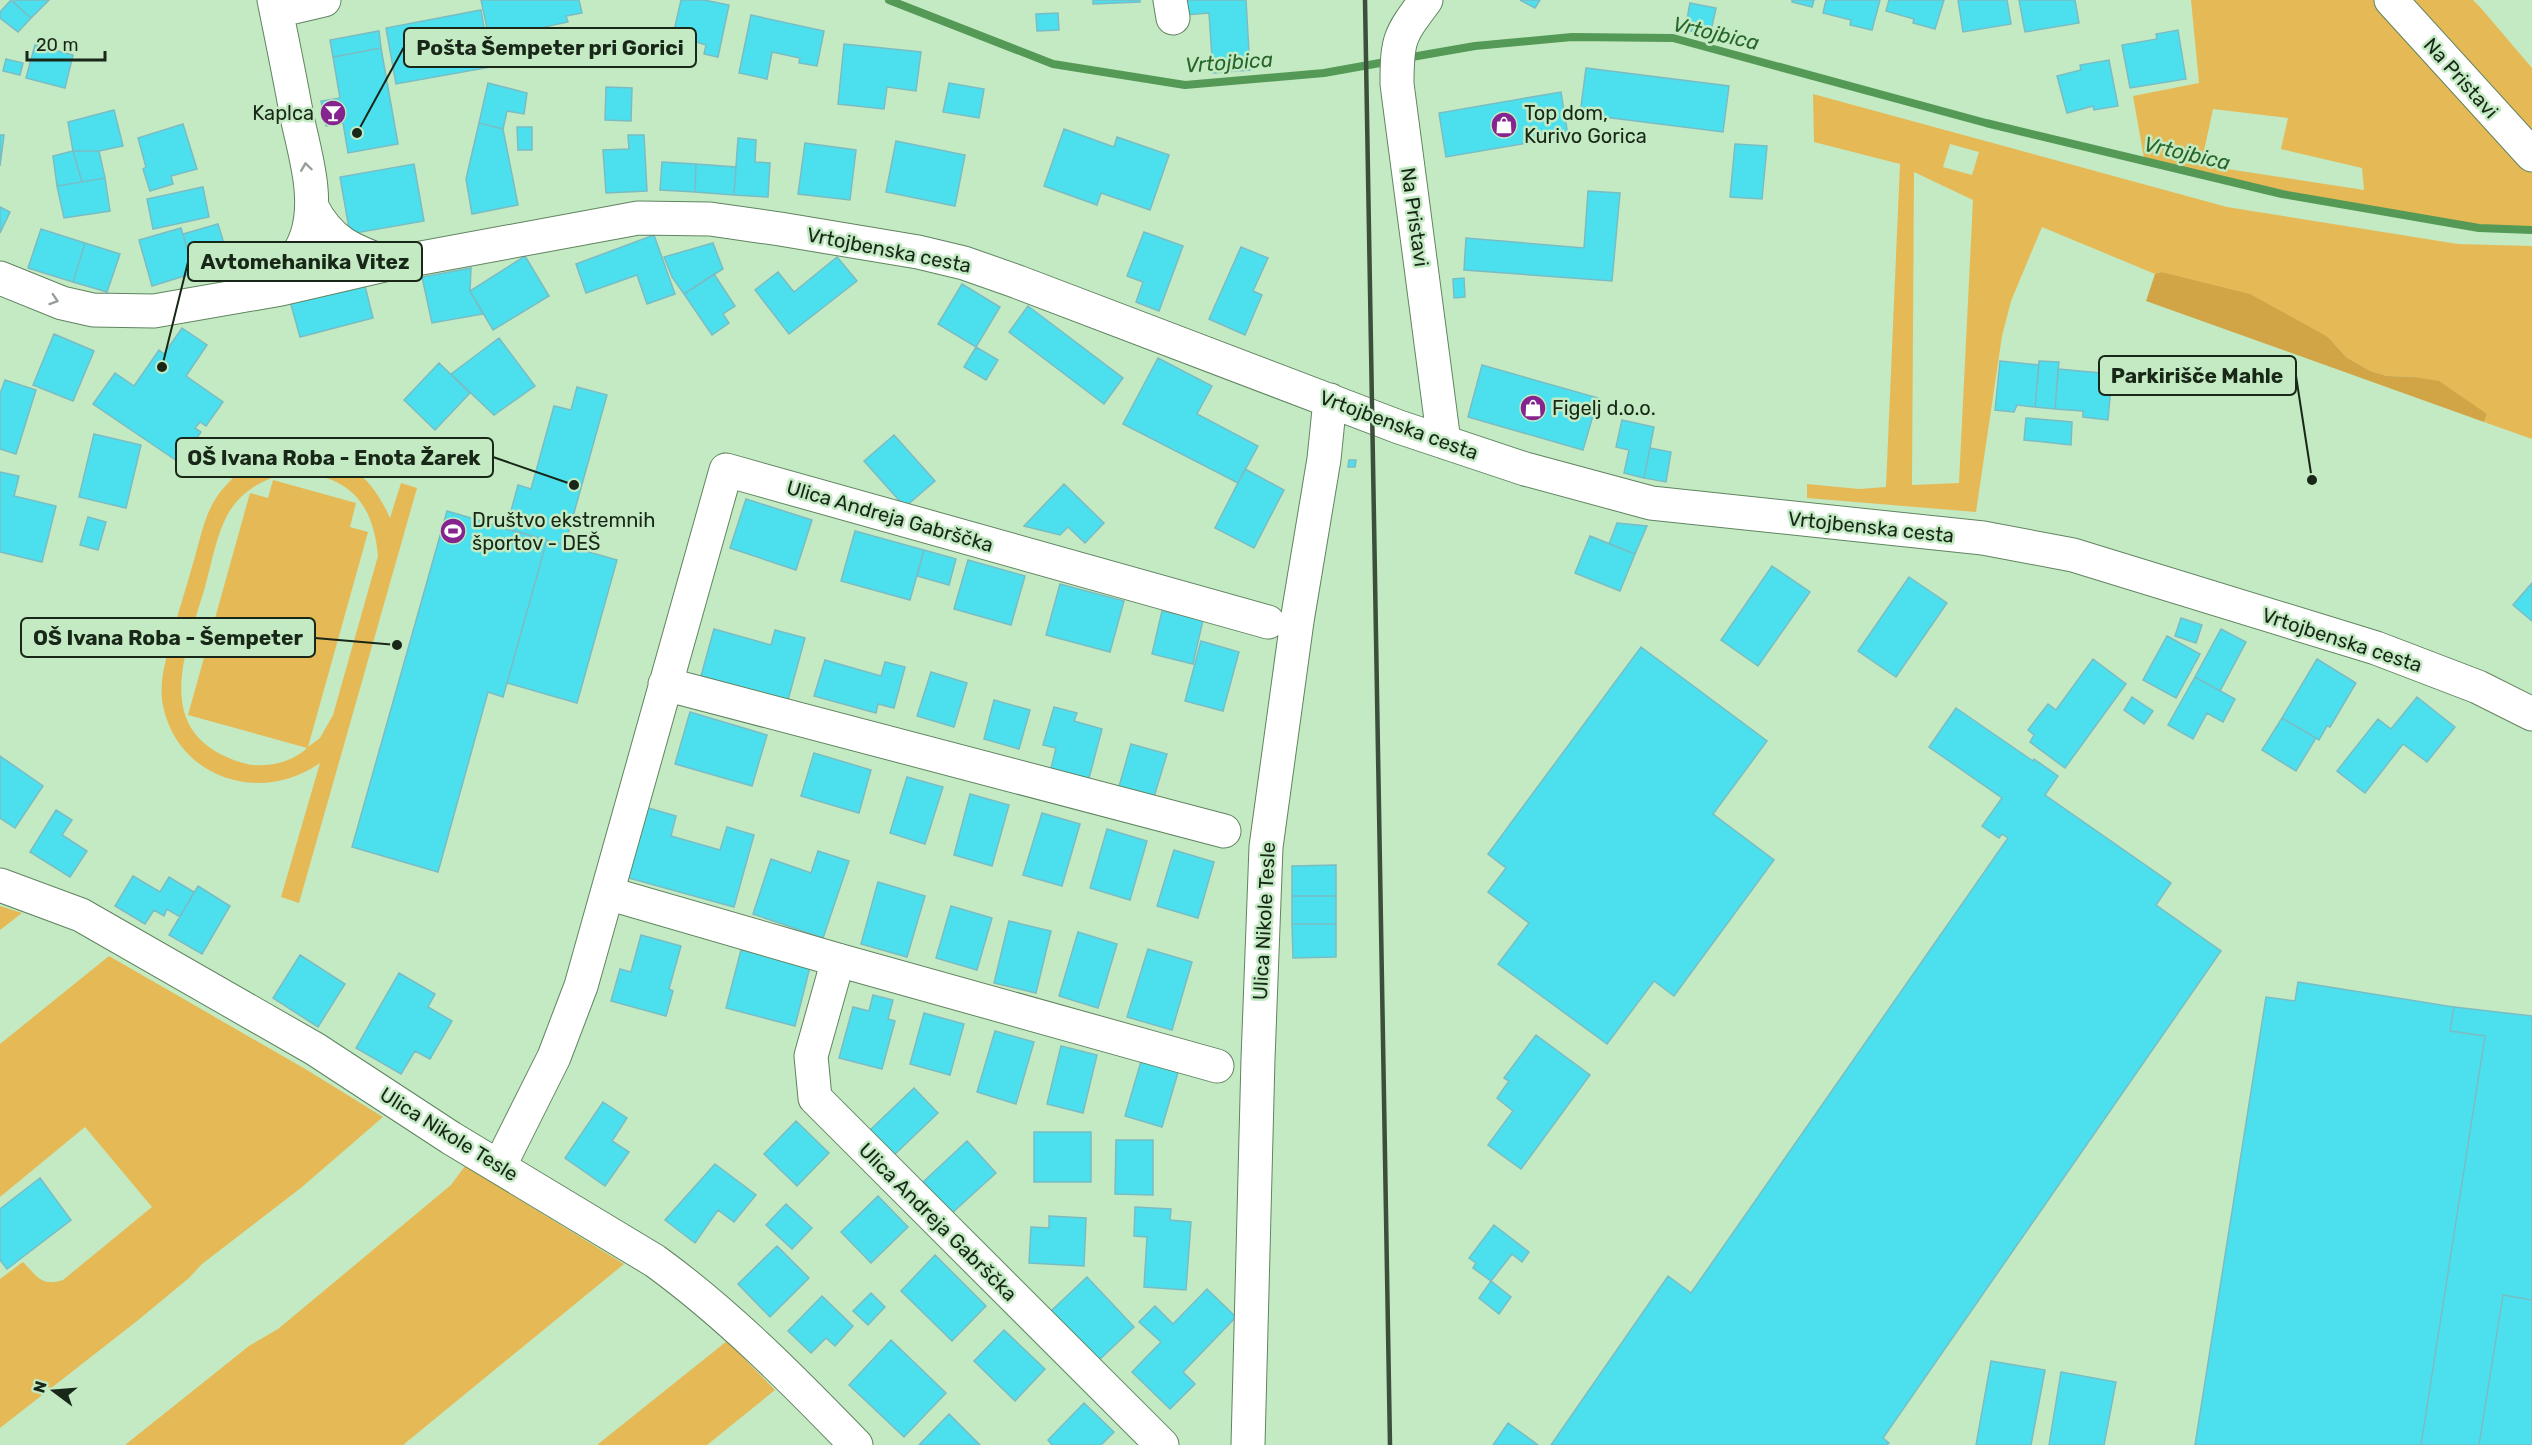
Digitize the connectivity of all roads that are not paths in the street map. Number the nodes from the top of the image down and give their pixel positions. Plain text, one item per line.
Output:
1 (324, 0) edge
2 (1426, 0) edge
3 (2391, 0) edge
4 (276, 6) edge
5 (2532, 155) edge
6 (312, 207) junction
7 (389, 264) junction
8 (0, 278) edge
9 (262, 292) junction
10 (1330, 400) junction
11 (1444, 442) junction
12 (1268, 622) dead end
13 (665, 684) junction
14 (2532, 714) edge
15 (1224, 831) dead end
16 (0, 885) edge
17 (607, 893) junction
18 (838, 960) junction
19 (1217, 1066) dead end
20 (499, 1167) junction
21 (856, 1445) edge
22 (1162, 1445) edge
23 (1248, 1445) edge

1 - 4 street
2 - 11 street, Na Pristavi
3 - 5 street, Na Pristavi
6 -> 4 street
6 - 7 street
6 - 9 street
7 - 9 street, Vrtojbenska cesta
7 - 10 street, Vrtojbenska cesta
8 -> 9 street, Vrtojbenska cesta
10 - 11 street, Vrtojbenska cesta
10 - 23 street, Ulica Nikole Tesle
11 - 14 street, Vrtojbenska cesta
12 - 13 street, Ulica Andreja Gabrščka
13 - 15 street
13 - 17 street, Ulica Andreja Gabrščka
16 - 20 street, Ulica Nikole Tesle
17 - 18 street
17 - 20 street, Ulica Andreja Gabrščka
18 - 19 street
18 - 22 street, Ulica Andreja Gabrščka
20 - 21 street, Ulica Nikole Tesle

